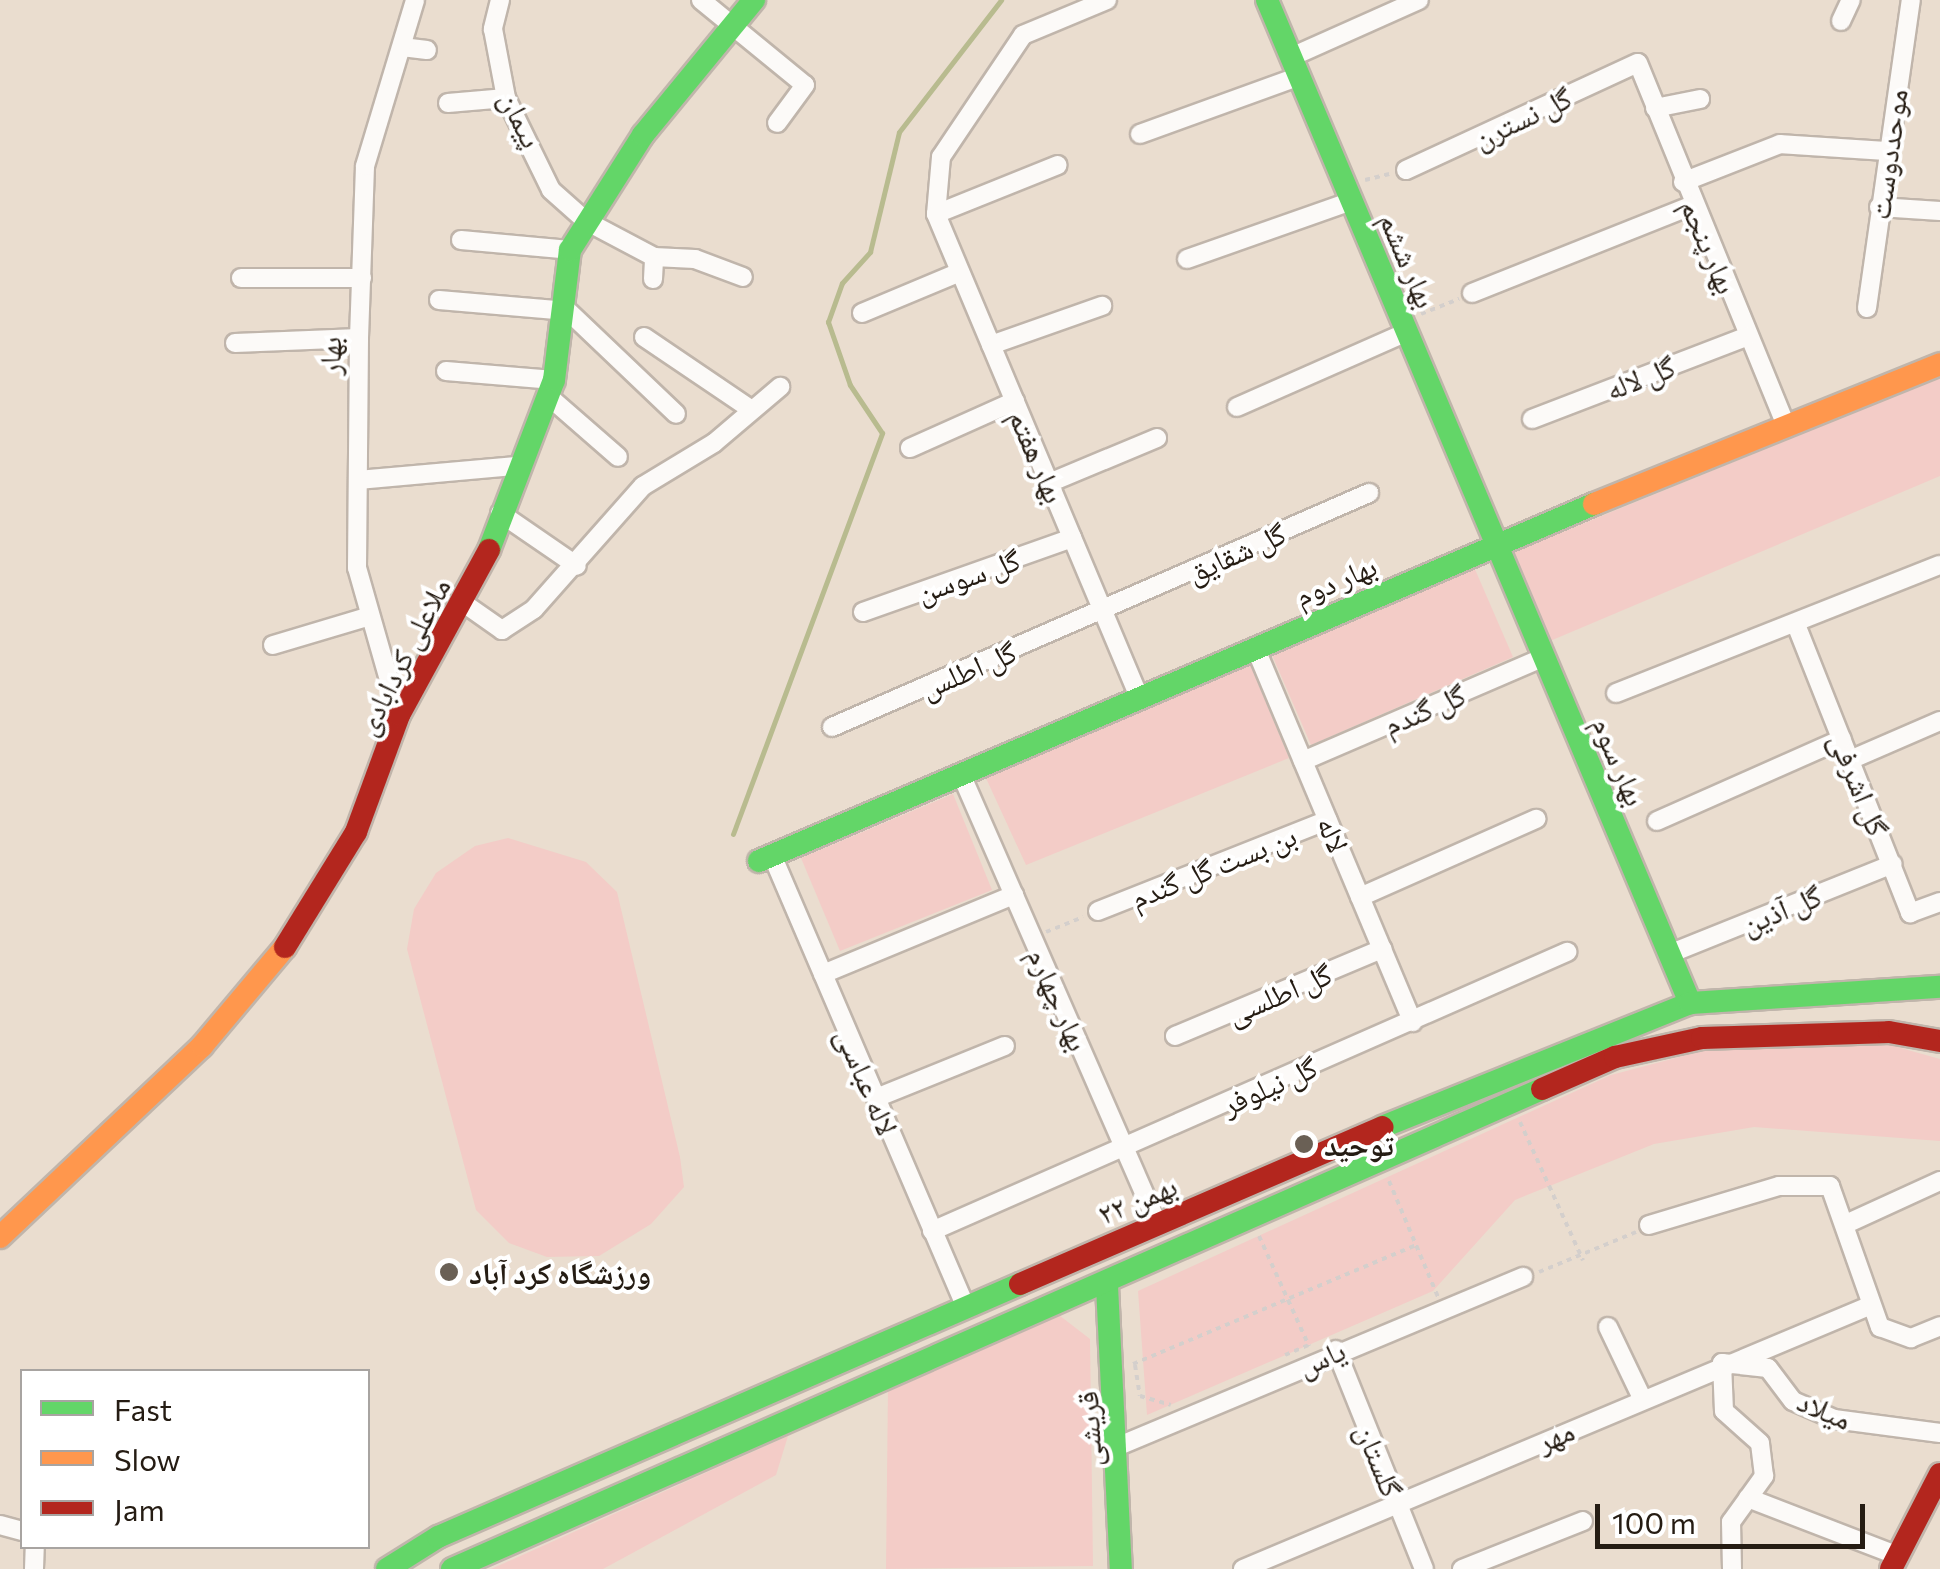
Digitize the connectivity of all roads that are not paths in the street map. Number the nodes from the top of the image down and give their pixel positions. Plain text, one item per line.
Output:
1 (414, 0) edge
2 (500, 0) edge
3 (701, 0) edge
4 (754, 0) edge
5 (1107, 0) edge
6 (1268, 0) edge
7 (1419, 0) edge
8 (1851, 0) edge
9 (1903, 0) edge
10 (1911, 0) edge
11 (1841, 21) dead end
12 (732, 32) junction
13 (402, 47) junction
14 (427, 50) dead end
15 (1638, 63) joint
16 (1295, 66) junction
17 (506, 98) junction
18 (1700, 99) dead end
19 (448, 104) dead end
20 (1655, 108) junction
21 (777, 123) dead end
22 (1140, 134) dead end
23 (1886, 151) junction
24 (1058, 165) dead end
25 (1406, 170) road end
26 (1683, 182) junction
27 (1349, 193) junction
28 (1693, 205) junction
29 (1879, 207) junction
30 (1940, 211) edge
31 (936, 214) junction
32 (586, 222) junction
33 (461, 240) dead end
34 (570, 250) junction
35 (654, 257) junction
36 (1187, 259) dead end
37 (960, 272) junction
38 (743, 277) dead end
39 (242, 278) dead end
40 (362, 278) junction
41 (654, 279) dead end
42 (1472, 293) road end
43 (438, 300) dead end
44 (1102, 306) dead end
45 (1867, 308) dead end
46 (568, 311) junction
47 (862, 313) dead end
48 (1405, 327) junction
49 (1748, 336) junction
50 (644, 337) dead end
51 (360, 338) junction
52 (235, 343) dead end
53 (991, 345) junction
54 (1940, 364) edge
55 (446, 371) dead end
56 (780, 386) dead end
57 (550, 388) junction
58 (1015, 402) junction
59 (1236, 407) dead end
60 (752, 410) junction
61 (676, 414) dead end
62 (1532, 419) dead end
63 (1786, 426) junction
64 (1157, 438) dead end
65 (910, 448) dead end
66 (618, 456) dead end
67 (516, 466) junction
68 (358, 480) junction
69 (1049, 483) junction
70 (1369, 492) dead end
71 (500, 513) junction
72 (1072, 538) junction
73 (1496, 543) junction
74 (1940, 564) edge
75 (577, 566) junction
76 (462, 602) junction
77 (1103, 611) junction
78 (863, 612) dead end
79 (370, 616) junction
80 (1797, 627) junction
81 (273, 645) dead end
82 (1255, 647) junction
83 (1544, 657) junction
84 (1616, 693) dead end
85 (1139, 697) junction
86 (398, 714) junction
87 (1940, 721) edge
88 (832, 727) dead end
89 (1842, 739) junction
90 (1850, 760) junction
91 (1304, 761) junction
92 (960, 774) junction
93 (1536, 819) dead end
94 (1328, 820) junction
95 (1656, 821) dead end
96 (765, 858) joint
97 (1892, 864) junction
98 (1014, 895) junction
99 (1360, 897) junction
100 (1940, 902) edge
101 (1098, 911) road end
102 (1382, 949) junction
103 (1567, 952) dead end
104 (1669, 954) junction
105 (822, 974) junction
106 (1940, 986) edge
107 (1690, 1003) junction
108 (1413, 1022) junction
109 (1174, 1036) dead end
110 (1940, 1041) edge
111 (1005, 1046) dead end
112 (876, 1098) junction
113 (1124, 1148) junction
114 (1940, 1180) edge
115 (1157, 1223) junction
116 (1846, 1224) junction
117 (1649, 1225) road end
118 (932, 1231) junction
119 (0, 1237) edge
120 (1523, 1277) road end
121 (1107, 1286) junction
122 (964, 1306) junction
123 (1869, 1306) junction
124 (1940, 1326) edge
125 (1608, 1327) dead end
126 (1336, 1350) junction
127 (1722, 1363) junction
128 (1642, 1398) junction
129 (1940, 1432) edge
130 (1121, 1445) junction
131 (1937, 1488) edge
132 (1748, 1498) junction
133 (1398, 1503) junction
134 (1582, 1521) dead end
135 (422, 1547) junction
136 (1894, 1563) edge
137 (387, 1569) edge
138 (432, 1569) edge
139 (452, 1569) edge
140 (1120, 1569) edge
141 (1243, 1569) edge
142 (1424, 1569) edge
143 (1462, 1569) edge
144 (1732, 1569) edge

1 - 13 street, بهار
2 - 17 street, پیمان
3 - 12 street
4 - 12 street, ملاعلی کردابادی
5 - 31 street
6 - 16 street, بهار ششم
7 - 16 street
8 - 11 street
9 - 10 street
10 - 23 street, موحددوست
12 - 21 street
12 - 32 street, ملاعلی کردابادی
13 - 14 street
13 - 40 street, بهار
15 - 20 street, بهار پنجم
15 - 25 street, گل نسترن
16 - 22 street
16 - 27 street, بهار ششم
17 - 19 street
17 - 32 street, پیمان
18 - 20 street
20 - 26 street, بهار پنجم
23 - 26 street
23 - 29 street, موحددوست
24 - 31 street
26 - 28 street, بهار پنجم
27 - 36 street
27 - 48 street, بهار ششم
28 - 42 street
28 - 49 street, بهار پنجم
29 - 30 street
29 - 45 street, موحددوست
31 - 37 street, بهار هفتم
32 - 34 street, ملاعلی کردابادی
32 - 35 street, پیمان
33 - 34 street
34 - 46 street, ملاعلی کردابادی
35 - 38 street
35 - 41 street
37 - 47 street
37 - 53 street, بهار هفتم
39 - 40 street
40 - 51 street, بهار
43 - 46 street
44 - 53 street
46 - 57 street, ملاعلی کردابادی
46 - 61 street
48 - 59 street
48 - 73 street, بهار ششم
49 - 62 street, گل لاله
49 - 63 street, بهار پنجم
50 - 60 street
51 - 52 street
51 - 68 street, بهار
53 - 58 street, بهار هفتم
54 - 63 street, بهار دوم
55 - 57 street
56 - 60 street
57 - 66 street
57 - 67 street, ملاعلی کردابادی
58 - 65 street
58 - 69 street, بهار هفتم
60 - 75 street
63 - 73 street, بهار دوم
64 - 69 street
67 - 68 street
67 - 71 street, ملاعلی کردابادی
68 - 79 street, بهار
69 - 72 street, بهار هفتم
70 - 77 street, گل شقایق
71 - 75 street
71 - 76 street, ملاعلی کردابادی
72 - 77 street, بهار هفتم
72 - 78 street, گل سوسن
73 - 82 street, بهار دوم
73 - 83 street, بهار سوم
74 - 80 street
75 - 76 street
76 - 86 street, ملاعلی کردابادی
77 - 85 street, بهار هفتم
77 - 88 street, گل اطلس
79 - 81 street
79 - 86 street, بهار
80 - 84 street
80 - 89 street, گل اشرفی
82 - 85 street, بهار دوم
82 - 91 street, لاله
83 - 91 street, گل گندم
83 - 104 street, بهار سوم
85 - 92 street, بهار دوم
86 - 119 street, ملاعلی کردابادی
87 - 90 street
89 - 90 street, گل اشرفی
89 - 95 street
90 - 97 street, گل اشرفی
91 - 94 street, لاله
92 - 96 street, بهار دوم
92 - 98 street, بهار چهارم
93 - 99 street
94 - 99 street, لاله
94 - 101 street, بن بست گل گندم
96 - 105 street, لاله عباسی
97 - 100 street, گل اشرفی
97 - 104 street, گل آذین
98 - 105 street
98 - 113 street, بهار چهارم
99 - 102 street, لاله
102 - 108 street, لاله
102 - 109 street, گل اطلسی
103 - 108 street, گل نیلوفر
104 - 107 street, بهار سوم
105 - 112 street, لاله عباسی
106 - 107 street, ۲۲ بهمن
107 - 115 street, ۲۲ بهمن
108 - 113 street, گل نیلوفر
110 - 121 street
111 - 112 street
112 - 118 street, لاله عباسی
113 - 115 street, بهار چهارم
113 - 118 street, گل نیلوفر
114 - 116 street
115 - 122 street, ۲۲ بهمن
116 - 117 street
116 - 123 street
118 - 122 street, لاله عباسی
120 - 126 street, یاس
121 - 130 street, قریشی
121 - 139 street
122 - 135 street, ۲۲ بهمن
123 - 124 street
123 - 127 street, مهر
125 - 128 street
126 - 130 street, یاس
126 - 133 street, گلستان
127 - 128 street, مهر
127 - 129 street, میلاد
127 - 132 street
128 - 133 street, مهر
130 - 140 street, قریشی
131 - 136 street
132 - 136 street
132 - 144 street
133 - 141 street, مهر
133 - 142 street, گلستان
134 - 143 street
135 - 137 street, ۲۲ بهمن
135 - 138 street

